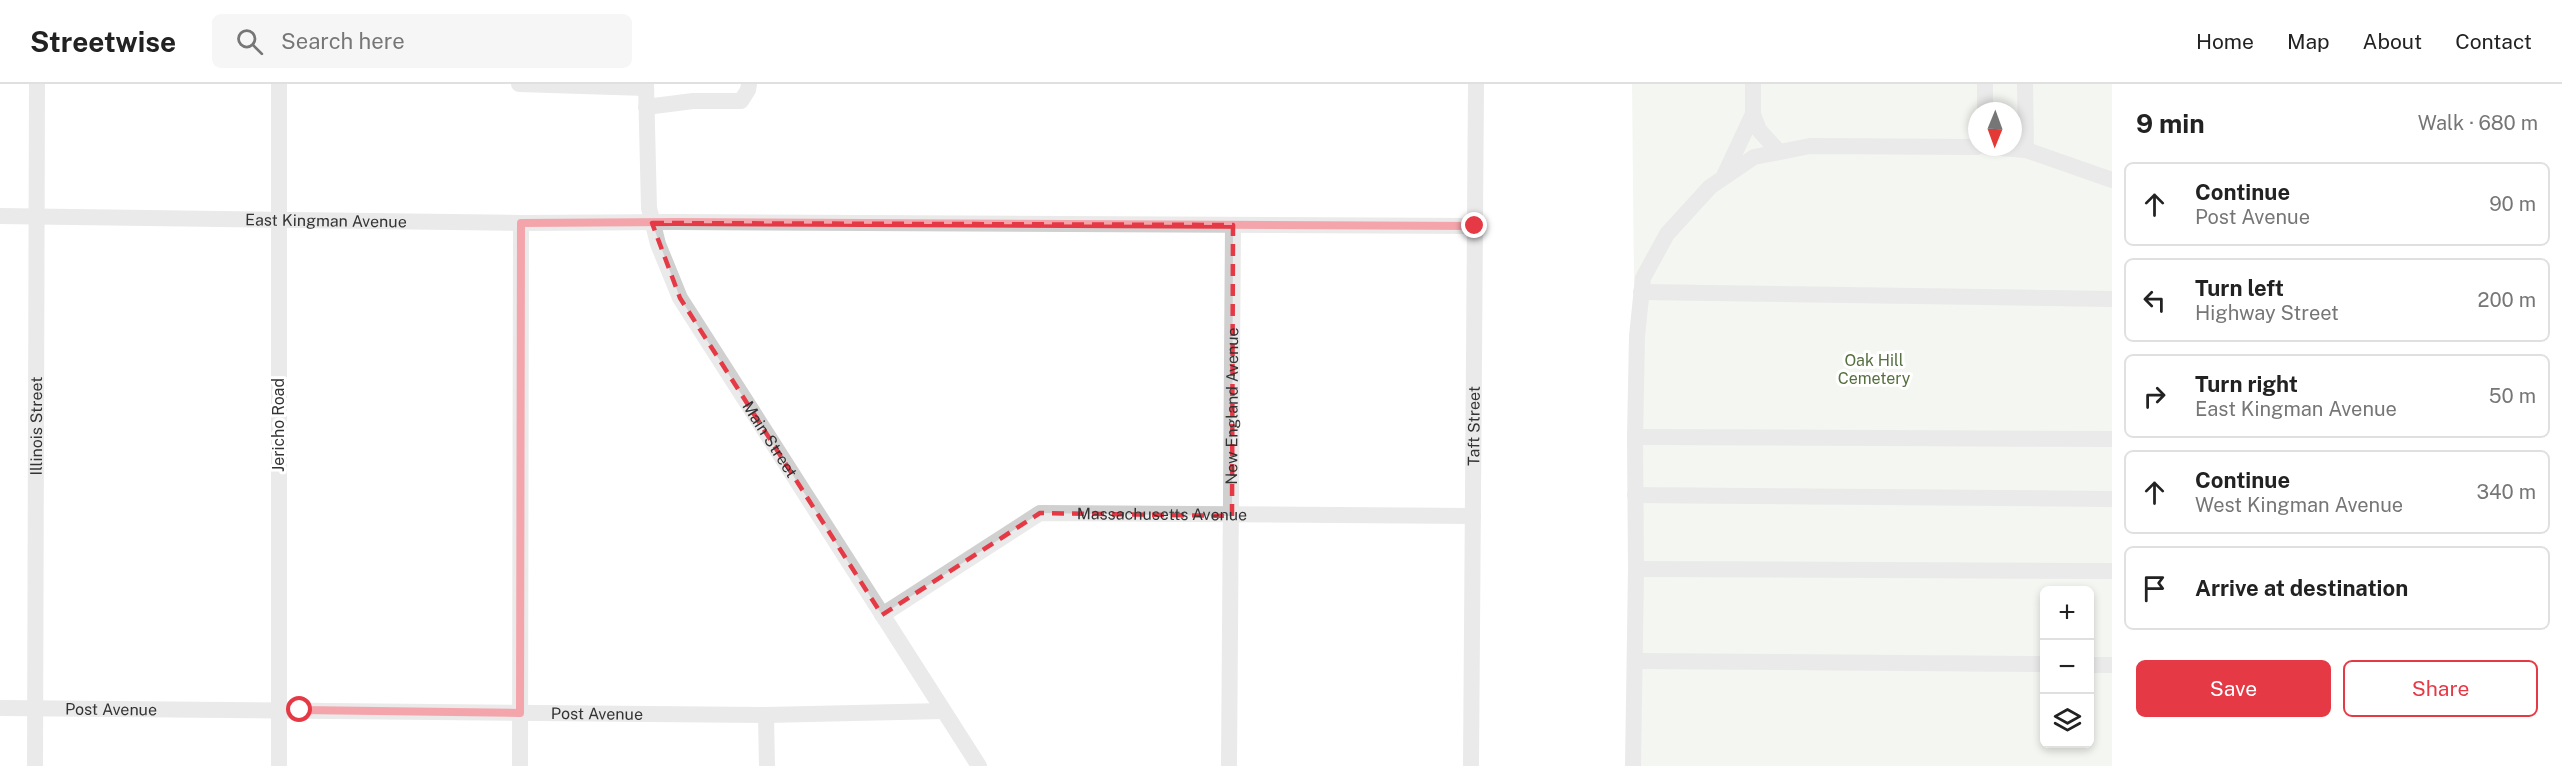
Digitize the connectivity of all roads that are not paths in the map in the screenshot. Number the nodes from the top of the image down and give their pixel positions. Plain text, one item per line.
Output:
1 (37, 84) edge
2 (279, 84) edge
3 (519, 84) edge
4 (749, 84) edge
5 (1476, 84) edge
6 (1753, 84) edge
7 (1985, 84) edge
8 (2025, 84) edge
9 (559, 85) edge
10 (599, 85) edge
11 (646, 86) edge
12 (1985, 102) edge
13 (646, 107) junction
14 (1753, 114) junction
15 (1968, 147) edge
16 (2022, 150) edge
17 (2026, 150) junction
18 (1779, 152) junction
19 (1724, 177) junction
20 (2112, 180) edge
21 (0, 216) edge
22 (37, 217) junction
23 (278, 220) junction
24 (521, 223) junction
25 (652, 223) junction
26 (1233, 225) junction
27 (1475, 226) junction
28 (1641, 292) junction
29 (2112, 299) edge
30 (1635, 437) junction
31 (2112, 439) edge
32 (1635, 495) junction
33 (2112, 499) edge
34 (1232, 516) junction
35 (1473, 516) junction
36 (1636, 569) junction
37 (2112, 571) edge
38 (882, 615) junction
39 (1635, 661) junction
40 (2040, 664) edge
41 (2094, 665) edge
42 (2112, 665) edge
43 (0, 708) edge
44 (34, 708) junction
45 (279, 710) junction
46 (943, 711) junction
47 (520, 713) junction
48 (766, 715) junction
49 (35, 766) edge
50 (279, 766) edge
51 (520, 766) edge
52 (767, 766) edge
53 (979, 766) edge
54 (1229, 766) edge
55 (1471, 766) edge
56 (1633, 766) edge

1 - 22 street, Illinois Street
2 - 23 street, Jericho Road
3 - 9 street
4 - 13 street
5 - 27 street, Taft Street
6 - 14 street
7 - 12 street
8 - 17 street
9 - 10 street
10 - 11 street
11 - 13 street, Main Street
13 - 25 street, Main Street
14 - 18 street
14 - 19 street
15 - 18 street
16 - 17 street
17 - 20 street
18 - 19 street
19 - 28 street
21 - 22 street, East Kingman Avenue
22 - 23 street, East Kingman Avenue
22 - 44 street, Illinois Street
23 - 24 street, East Kingman Avenue
23 - 45 street, Jericho Road
24 - 25 street, East Kingman Avenue
24 - 47 street
25 - 26 street, East Kingman Avenue
25 - 38 street, Main Street
26 - 27 street, East Kingman Avenue
26 - 34 street, New England Avenue
27 - 35 street, Taft Street
28 - 29 street
28 - 30 street
30 - 31 street
30 - 32 street
32 - 33 street
32 - 36 street
34 - 35 street, Massachusetts Avenue
34 - 38 street, Massachusetts Avenue
34 - 54 street, New England Avenue
35 - 55 street, Taft Street
36 - 37 street
36 - 39 street
38 - 46 street, Main Street
39 - 40 street
39 - 56 street
41 - 42 street
43 - 44 street, Post Avenue
44 - 45 street, Post Avenue
44 - 49 street, Illinois Street
45 - 47 street, Post Avenue
45 - 50 street, Jericho Road
46 - 48 street, Post Avenue
46 - 53 street, Main Street
47 - 48 street, Post Avenue
47 - 51 street
48 - 52 street

